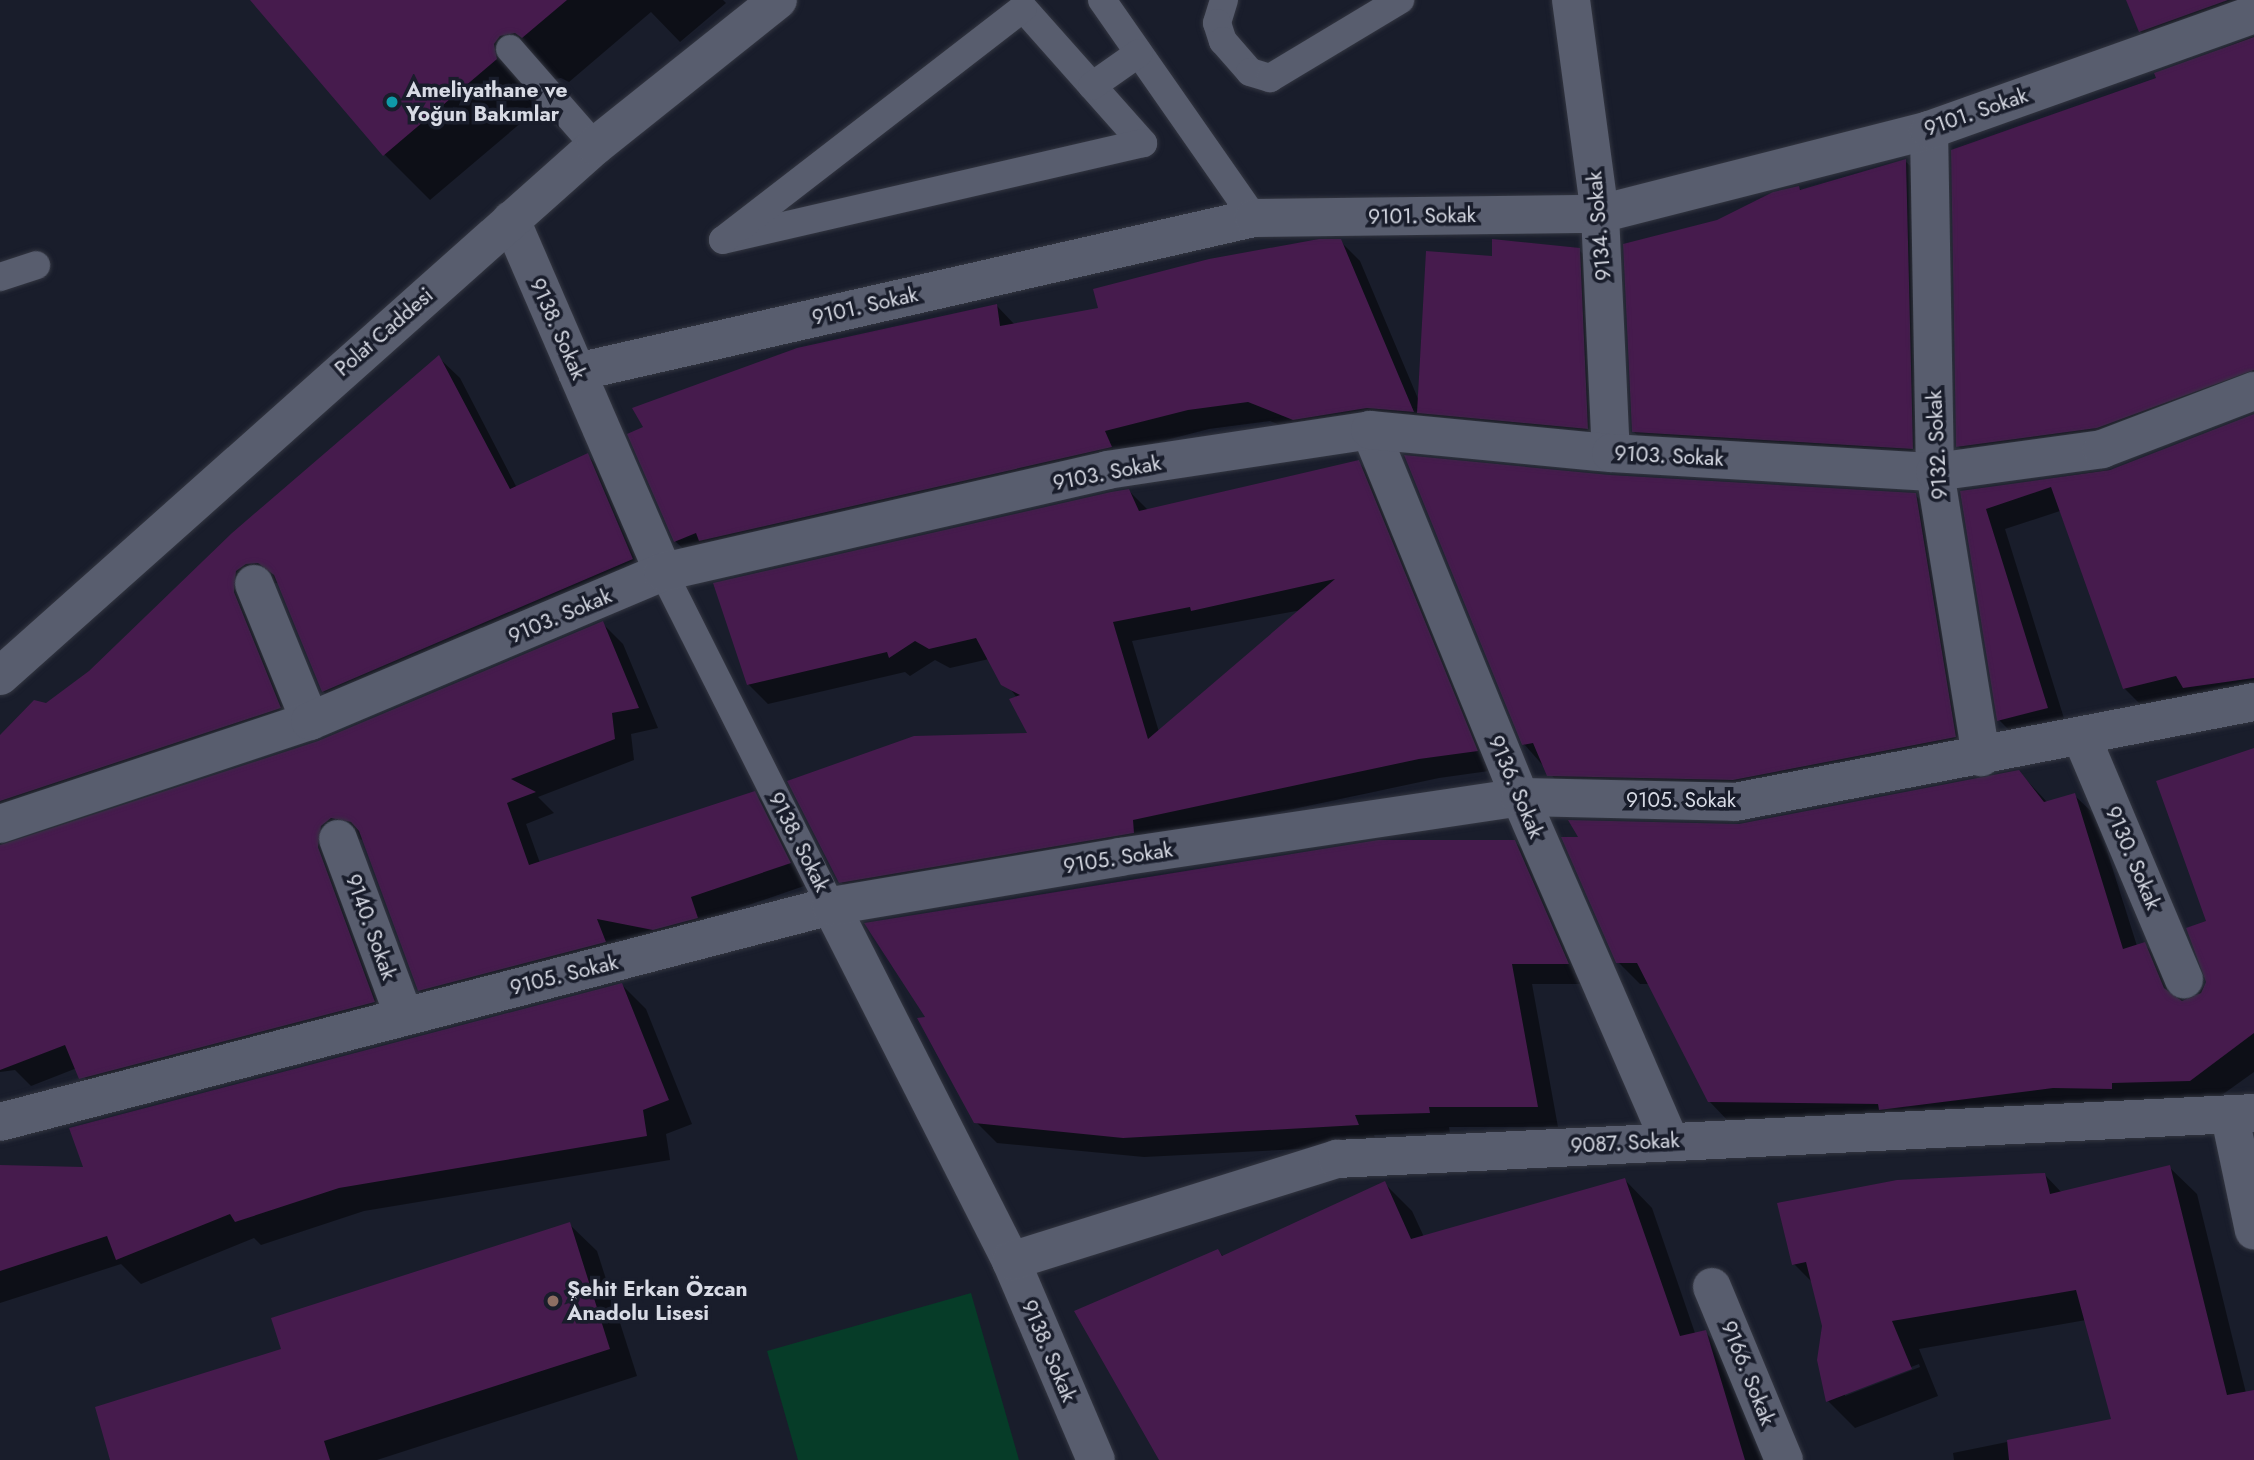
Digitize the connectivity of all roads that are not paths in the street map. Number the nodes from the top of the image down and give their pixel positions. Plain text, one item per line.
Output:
1 (778, 0) edge
2 (1102, 0) edge
3 (1224, 0) edge
4 (1400, 0) edge
5 (1571, 0) edge
6 (2254, 14) edge
7 (510, 49) dead end
8 (1139, 53) junction
9 (1092, 86) junction
10 (1929, 130) junction
11 (595, 146) junction
12 (1600, 214) junction
13 (1254, 218) junction
14 (511, 220) junction
15 (36, 265) dead end
16 (0, 276) edge
17 (577, 372) junction
18 (2249, 387) edge
19 (1370, 430) junction
20 (1611, 453) junction
21 (1935, 472) junction
22 (663, 572) junction
23 (254, 584) dead end
24 (0, 676) edge
25 (2254, 702) edge
26 (310, 721) junction
27 (2082, 738) junction
28 (1981, 757) junction
29 (1520, 797) junction
30 (0, 824) edge
31 (338, 839) dead end
32 (831, 906) junction
33 (2184, 979) dead end
34 (404, 1016) junction
35 (2242, 1115) edge
36 (0, 1122) edge
37 (1669, 1140) junction
38 (2254, 1231) edge
39 (1011, 1261) junction
40 (1712, 1287) dead end
41 (1096, 1460) edge
42 (1784, 1460) edge

1 - 11 street, Polat Caddesi
2 - 8 lane
3 - 4 lane
5 - 12 street, 9134. Sokak
6 - 10 street, 9101. Sokak
7 - 11 lane
8 - 9 lane
8 - 13 lane
9 - 9 lane
10 - 12 street, 9101. Sokak
10 - 21 street, 9132. Sokak
11 - 14 street, Polat Caddesi
12 - 13 street, 9101. Sokak
12 - 20 street, 9134. Sokak
13 - 17 street, 9101. Sokak
14 - 17 street, 9138. Sokak
14 - 24 street, Polat Caddesi
15 - 16 lane
17 - 22 street, 9138. Sokak
18 - 21 street, 9103. Sokak
19 - 20 street, 9103. Sokak
19 - 22 street, 9103. Sokak
19 - 29 street, 9136. Sokak
20 - 21 street, 9103. Sokak
21 - 28 street, 9132. Sokak
22 - 26 street, 9103. Sokak
22 - 32 lane, 9138. Sokak
23 - 26 street
25 - 27 street, 9105. Sokak
26 - 30 street, 9103. Sokak
27 - 28 street, 9105. Sokak
27 - 33 street, 9130. Sokak
28 - 29 street, 9105. Sokak
29 - 32 street, 9105. Sokak
29 - 37 street, 9136. Sokak
31 - 34 street, 9140. Sokak
32 - 34 street, 9105. Sokak
32 - 39 street, 9138. Sokak
34 - 36 street, 9105. Sokak
35 - 37 street, 9087. Sokak
35 - 38 street
37 - 39 street, 9087. Sokak
39 - 41 street, 9138. Sokak
40 - 42 street, 9166. Sokak

